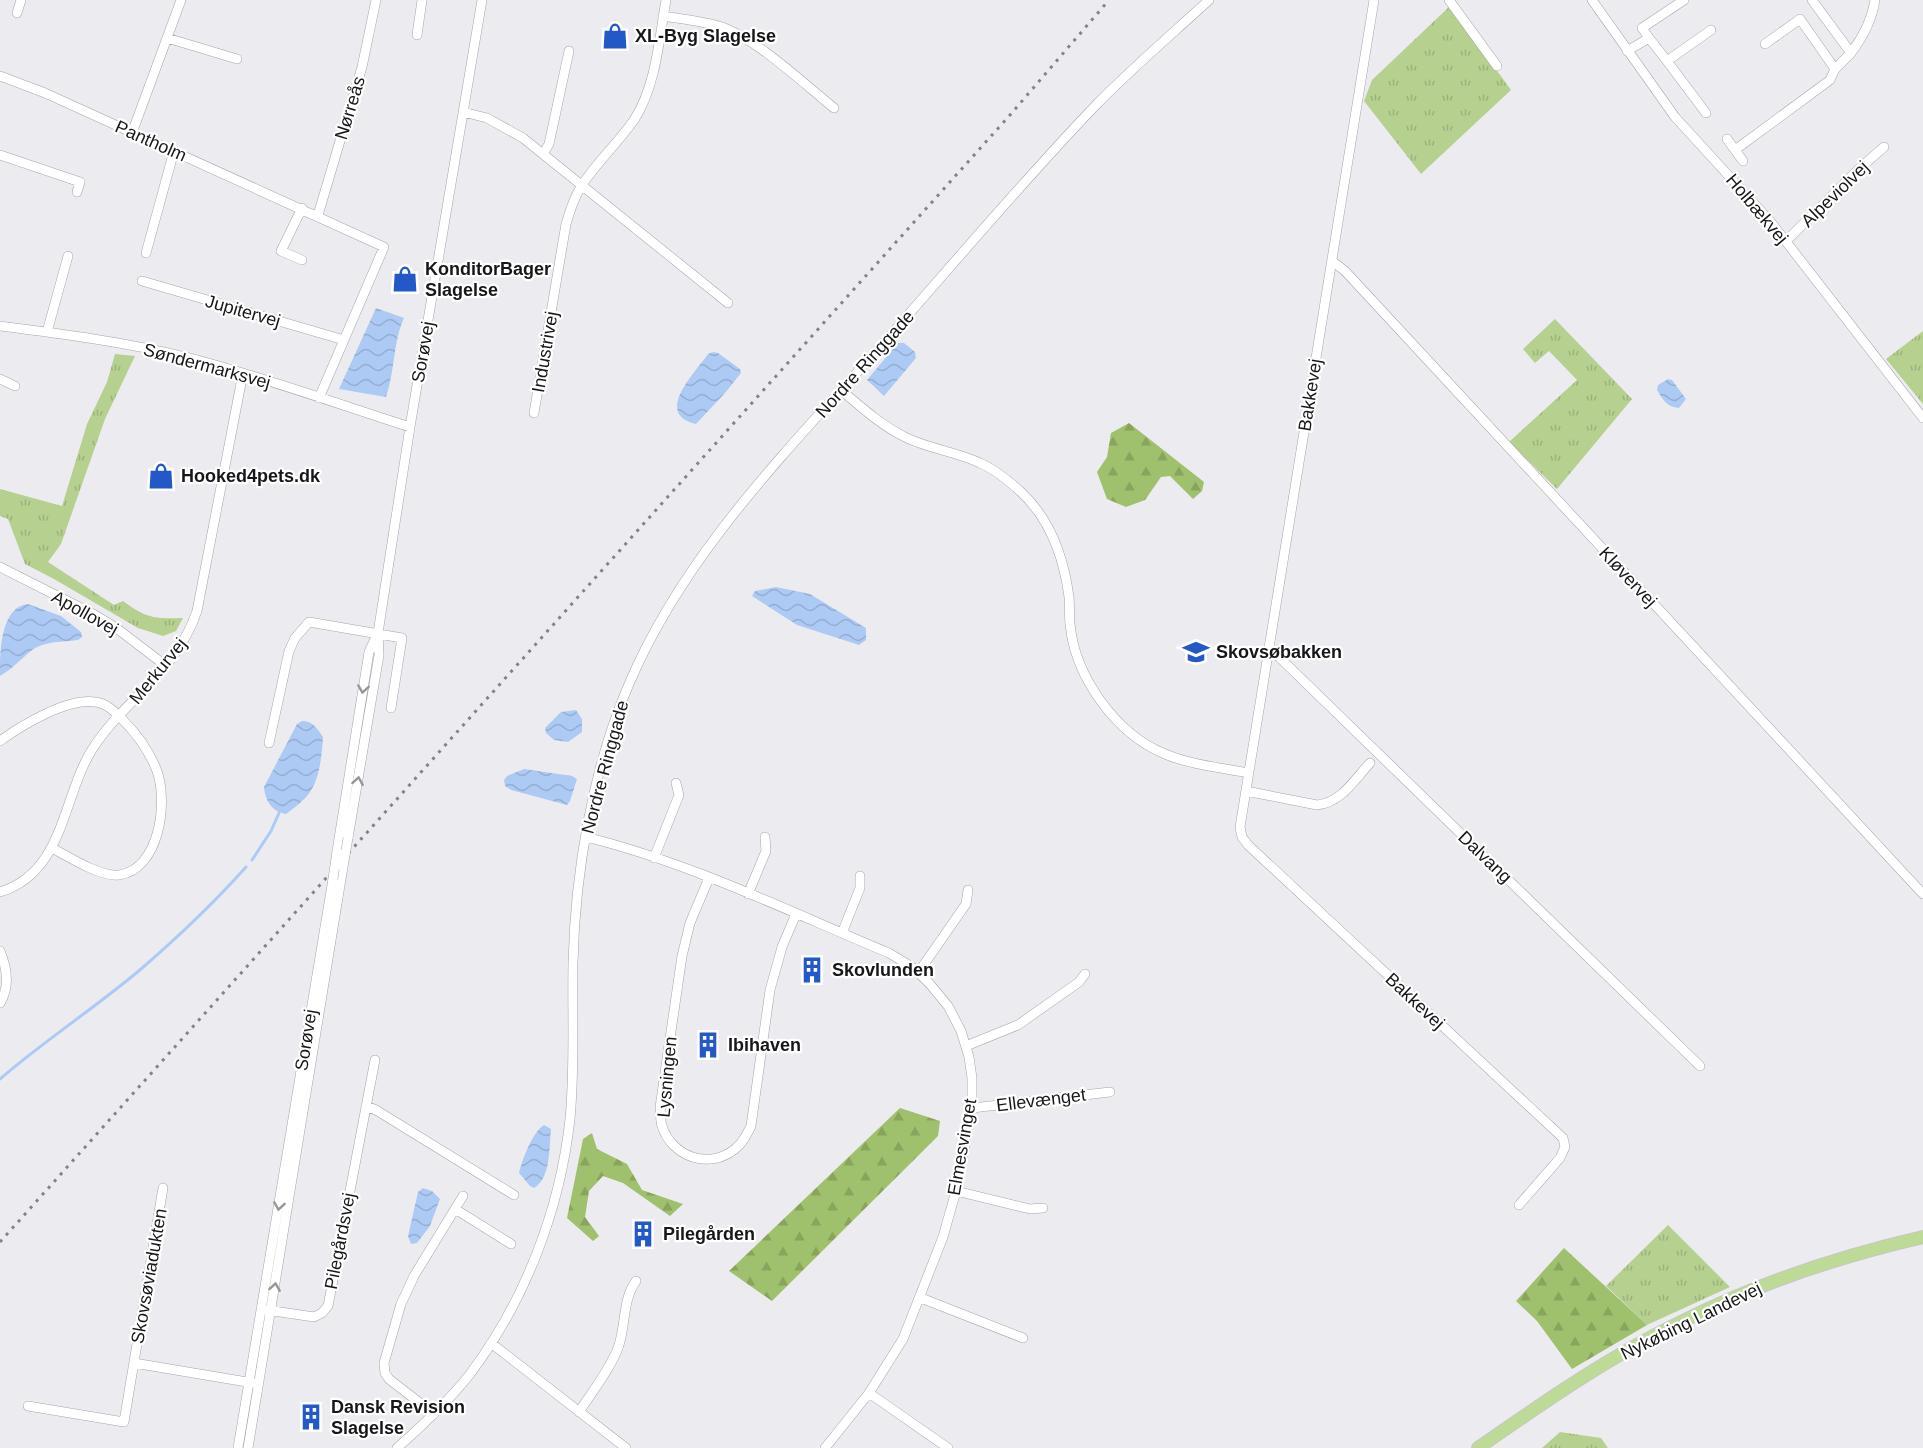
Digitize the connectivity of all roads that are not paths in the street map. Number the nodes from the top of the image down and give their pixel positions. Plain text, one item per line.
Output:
1 (21, 0) edge
2 (181, 0) edge
3 (376, 0) edge
4 (422, 0) edge
5 (482, 0) edge
6 (666, 0) edge
7 (1209, 0) edge
8 (1374, 0) edge
9 (1449, 0) edge
10 (1592, 0) edge
11 (1684, 0) edge
12 (1812, 0) edge
13 (1875, 0) edge
14 (17, 13) dead end
15 (663, 16) junction
16 (1711, 30) dead end
17 (417, 35) dead end
18 (167, 38) junction
19 (1649, 38) junction
20 (1765, 44) dead end
21 (569, 51) dead end
22 (1627, 51) junction
23 (1851, 53) junction
24 (237, 59) dead end
25 (1666, 61) junction
26 (1497, 66) dead end
27 (1835, 69) junction
28 (0, 76) edge
29 (834, 108) dead end
30 (463, 112) junction
31 (1706, 113) dead end
32 (132, 133) junction
33 (1727, 139) dead end
34 (1884, 147) dead end
35 (1735, 150) junction
36 (174, 152) junction
37 (543, 154) junction
38 (0, 155) edge
39 (1743, 161) dead end
40 (581, 186) junction
41 (77, 192) dead end
42 (302, 208) junction
43 (318, 215) junction
44 (1786, 241) junction
45 (146, 253) dead end
46 (68, 256) dead end
47 (302, 260) dead end
48 (1332, 261) junction
49 (142, 281) dead end
50 (728, 303) dead end
51 (0, 326) edge
52 (47, 332) junction
53 (344, 340) junction
54 (243, 374) junction
55 (0, 379) edge
56 (15, 386) dead end
57 (841, 390) junction
58 (319, 398) junction
59 (534, 413) dead end
60 (1923, 418) edge
61 (410, 427) junction
62 (0, 567) edge
63 (378, 633) junction
64 (1268, 650) junction
65 (166, 666) junction
66 (391, 708) dead end
67 (120, 717) junction
68 (0, 741) edge
69 (269, 743) dead end
70 (1370, 763) dead end
71 (1249, 773) junction
72 (676, 783) dead end
73 (1246, 791) junction
74 (586, 837) junction
75 (765, 837) dead end
76 (52, 848) junction
77 (654, 858) junction
78 (860, 876) dead end
79 (709, 878) junction
80 (968, 890) dead end
81 (0, 892) edge
82 (748, 894) junction
83 (1923, 894) edge
84 (796, 914) junction
85 (842, 933) junction
86 (0, 951) edge
87 (918, 973) junction
88 (1085, 974) dead end
89 (0, 1003) edge
90 (966, 1046) junction
91 (375, 1060) dead end
92 (1700, 1066) dead end
93 (1110, 1092) dead end
94 (366, 1106) junction
95 (972, 1108) junction
96 (163, 1188) dead end
97 (956, 1191) junction
98 (514, 1195) dead end
99 (463, 1196) dead end
100 (1519, 1205) dead end
101 (1043, 1208) dead end
102 (455, 1209) junction
103 (1923, 1236) edge
104 (511, 1244) dead end
105 (636, 1281) dead end
106 (921, 1298) junction
107 (266, 1309) junction
108 (1023, 1338) dead end
109 (491, 1343) junction
110 (134, 1363) junction
111 (254, 1383) junction
112 (869, 1394) junction
113 (28, 1406) dead end
114 (579, 1412) junction
115 (434, 1414) junction
116 (238, 1448) edge
117 (248, 1448) edge
118 (398, 1448) edge
119 (626, 1448) edge
120 (825, 1448) edge
121 (948, 1448) edge
122 (1478, 1448) edge

1 - 14 street
2 - 18 street
3 - 43 street, Nørreås
4 - 17 street
5 - 30 street, Sorøvej
6 - 15 street, Industrivej
7 - 57 street, Nordre Ringgade
8 - 48 street, Bakkevej
9 - 26 street
10 - 22 street, Holbækvej
11 - 19 street
12 - 23 street
13 - 23 street
15 - 29 street
15 - 40 street, Industrivej
16 - 25 street
18 - 24 street
18 - 32 street
19 - 22 street
19 - 25 street
20 - 27 street
21 - 37 street
22 - 44 street, Holbækvej
23 - 27 street
25 - 31 street
27 - 35 street
28 - 32 street, Pantholm
30 - 37 street
30 - 61 street, Sorøvej
32 - 36 street, Pantholm
33 - 35 street
34 - 44 street, Alpeviolvej
35 - 39 street
36 - 42 street, Pantholm
36 - 45 street
37 - 40 street
38 - 41 street
40 - 50 street
40 - 59 street, Industrivej
42 - 43 street, Pantholm
42 - 47 street
43 - 53 street, Pantholm
44 - 60 street, Holbækvej
46 - 52 street
48 - 64 street, Bakkevej
48 - 83 street, Kløvervej
49 - 53 street, Jupitervej
51 - 52 street, Søndermarksvej
52 - 54 street, Søndermarksvej
53 - 58 street, Pantholm
54 - 58 street, Søndermarksvej
54 - 65 street, Merkurvej
55 - 56 street
57 - 71 street
57 - 74 street, Nordre Ringgade
58 - 61 street, Søndermarksvej
61 - 63 street, Sorøvej
62 - 65 street, Apollovej
63 - 66 street
63 - 69 street
107 -> 63 street, Sorøvej, bridge
63 -> 107 street, Sorøvej, bridge
64 - 71 street, Bakkevej
64 - 92 street, Dalvang
65 - 67 street, Merkurvej
67 - 68 street
67 - 76 street, Merkurvej
67 - 76 street
70 - 73 street
71 - 73 street, Bakkevej
72 - 77 street
73 - 100 street, Bakkevej
74 - 77 street, Elmesvinget
74 - 109 street, Nordre Ringgade
75 - 82 street
76 - 81 street, Merkurvej
77 - 79 street, Elmesvinget
78 - 85 street
79 - 82 street, Elmesvinget
79 - 84 street, Lysningen
80 - 87 street
82 - 84 street, Elmesvinget
84 - 85 street, Elmesvinget
85 - 87 street, Elmesvinget
86 - 89 street
87 - 90 street, Elmesvinget
88 - 90 street
90 - 95 street, Elmesvinget
91 - 94 street, Pilegårdsvej
93 - 95 street, Ellevænget
94 - 98 street
94 - 107 street, Pilegårdsvej
95 - 97 street, Elmesvinget
96 - 110 street, Skovsøviadukten
97 - 101 street
97 - 106 street, Elmesvinget
99 - 102 street
102 - 104 street
102 - 115 street
103 - 122 main road, Nykøbing Landevej
105 - 114 street
106 - 108 street
106 - 112 street, Elmesvinget
107 - 111 street, Sorøvej
109 - 114 street
109 - 115 street, Nordre Ringgade
110 - 111 street, Skovsøviadukten
110 - 113 street, Skovsøviadukten
111 - 116 street, Sorøvej
111 - 117 street, Sorøvej
112 - 120 street, Elmesvinget
112 - 121 street
114 - 119 street
115 - 118 street, Nordre Ringgade

